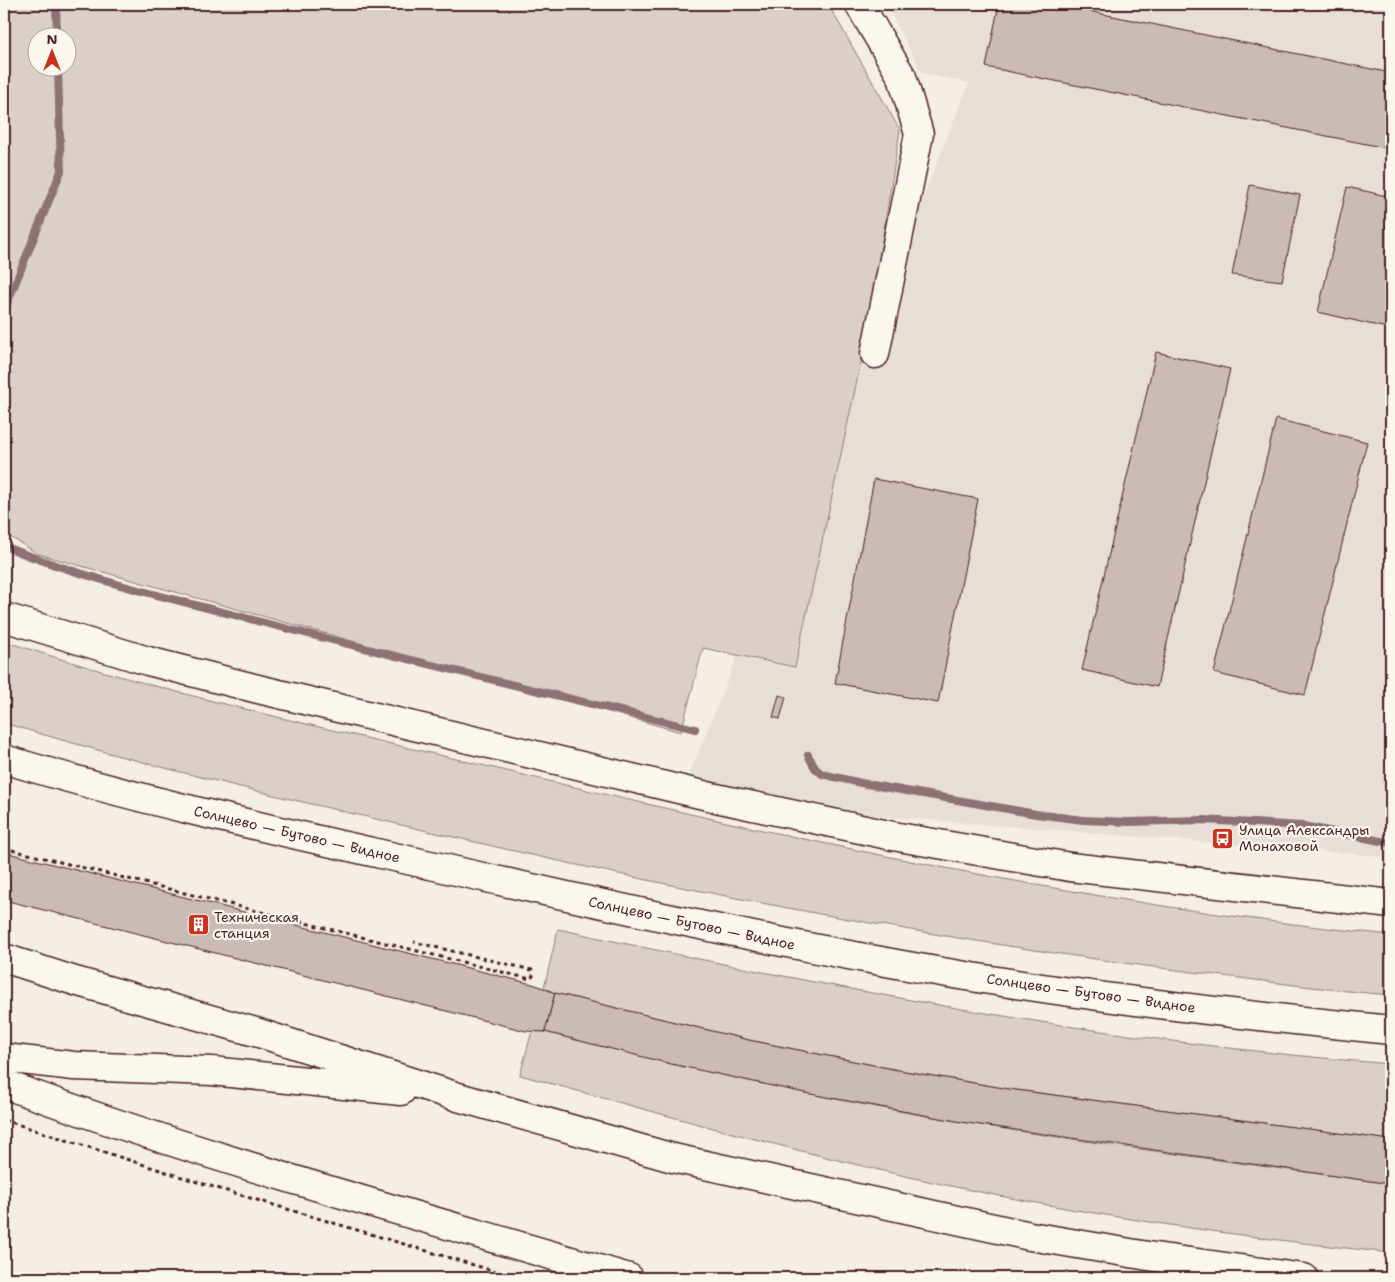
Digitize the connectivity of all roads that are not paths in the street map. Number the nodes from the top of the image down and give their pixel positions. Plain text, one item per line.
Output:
1 (859, 4) edge
2 (874, 354) dead end
3 (4, 617) edge
4 (4, 759) edge
5 (1391, 904) edge
6 (4, 958) edge
7 (1391, 1030) edge
8 (4, 1058) edge
9 (4, 1084) edge
10 (458, 1097) junction
11 (629, 1278) edge
12 (1304, 1278) edge

1 - 2 main road
3 - 5 main road
4 - 7 main road, Солнцево — Бутово — Видное
6 - 10 main road
8 - 10 main road
9 - 11 main road
10 - 12 main road

